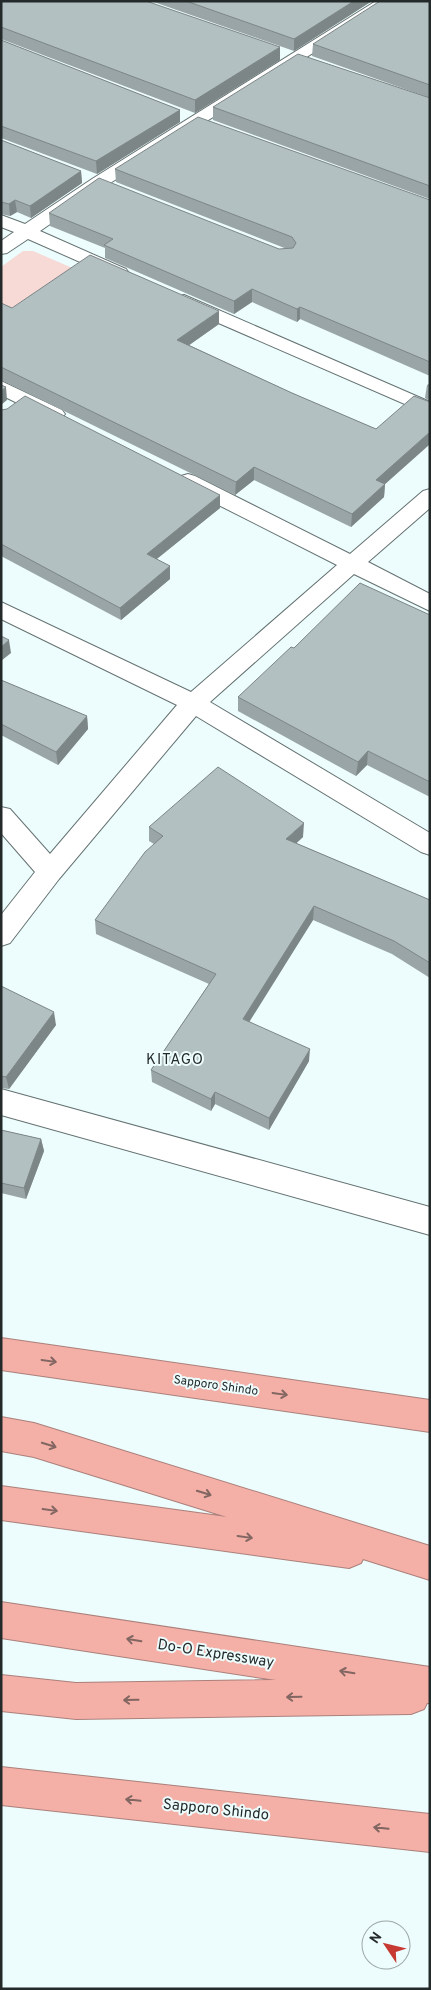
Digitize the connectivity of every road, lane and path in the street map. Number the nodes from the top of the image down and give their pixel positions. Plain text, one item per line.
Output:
1 (387, 1) edge
2 (277, 52) edge
3 (296, 58) junction
4 (314, 65) edge
5 (178, 114) edge
6 (196, 121) junction
7 (215, 128) edge
8 (81, 176) edge
9 (98, 183) junction
10 (116, 190) edge
11 (1, 220) edge
12 (27, 232) junction
13 (1, 249) edge
14 (134, 279) edge
15 (170, 295) edge
16 (1, 387) edge
17 (430, 410) edge
18 (70, 422) edge
19 (167, 471) edge
20 (430, 496) edge
21 (352, 564) junction
22 (430, 602) edge
23 (1, 610) edge
24 (193, 703) junction
25 (1, 816) edge
26 (430, 845) edge
27 (50, 872) junction
28 (1, 934) edge
29 (1, 1102) edge
30 (430, 1222) edge
31 (1, 1354) edge
32 (430, 1416) edge
33 (1, 1434) edge
34 (1, 1503) edge
35 (430, 1563) edge
36 (1, 1620) edge
37 (430, 1685) edge
38 (1, 1693) edge
39 (430, 1695) edge
40 (1, 1786) edge
41 (430, 1833) edge

1 - 3 street
2 - 3 street
3 - 4 street
3 - 6 street
5 - 6 street
6 - 7 street
6 - 9 street
8 - 9 street
9 - 10 street
9 - 12 street
11 - 12 street
12 - 13 street
12 - 14 street
15 - 17 street
16 - 18 street
19 - 21 street
20 - 21 street
21 - 22 street
21 - 24 street
23 - 24 street
24 - 26 street
24 - 27 street
25 - 27 street
27 - 28 street
29 - 30 street
31 -> 32 highway, Sapporo Shindo
33 -> 35 highway
34 -> 35 highway
37 -> 36 highway, Do-O Expressway
39 -> 38 highway
41 -> 40 highway, Sapporo Shindo

